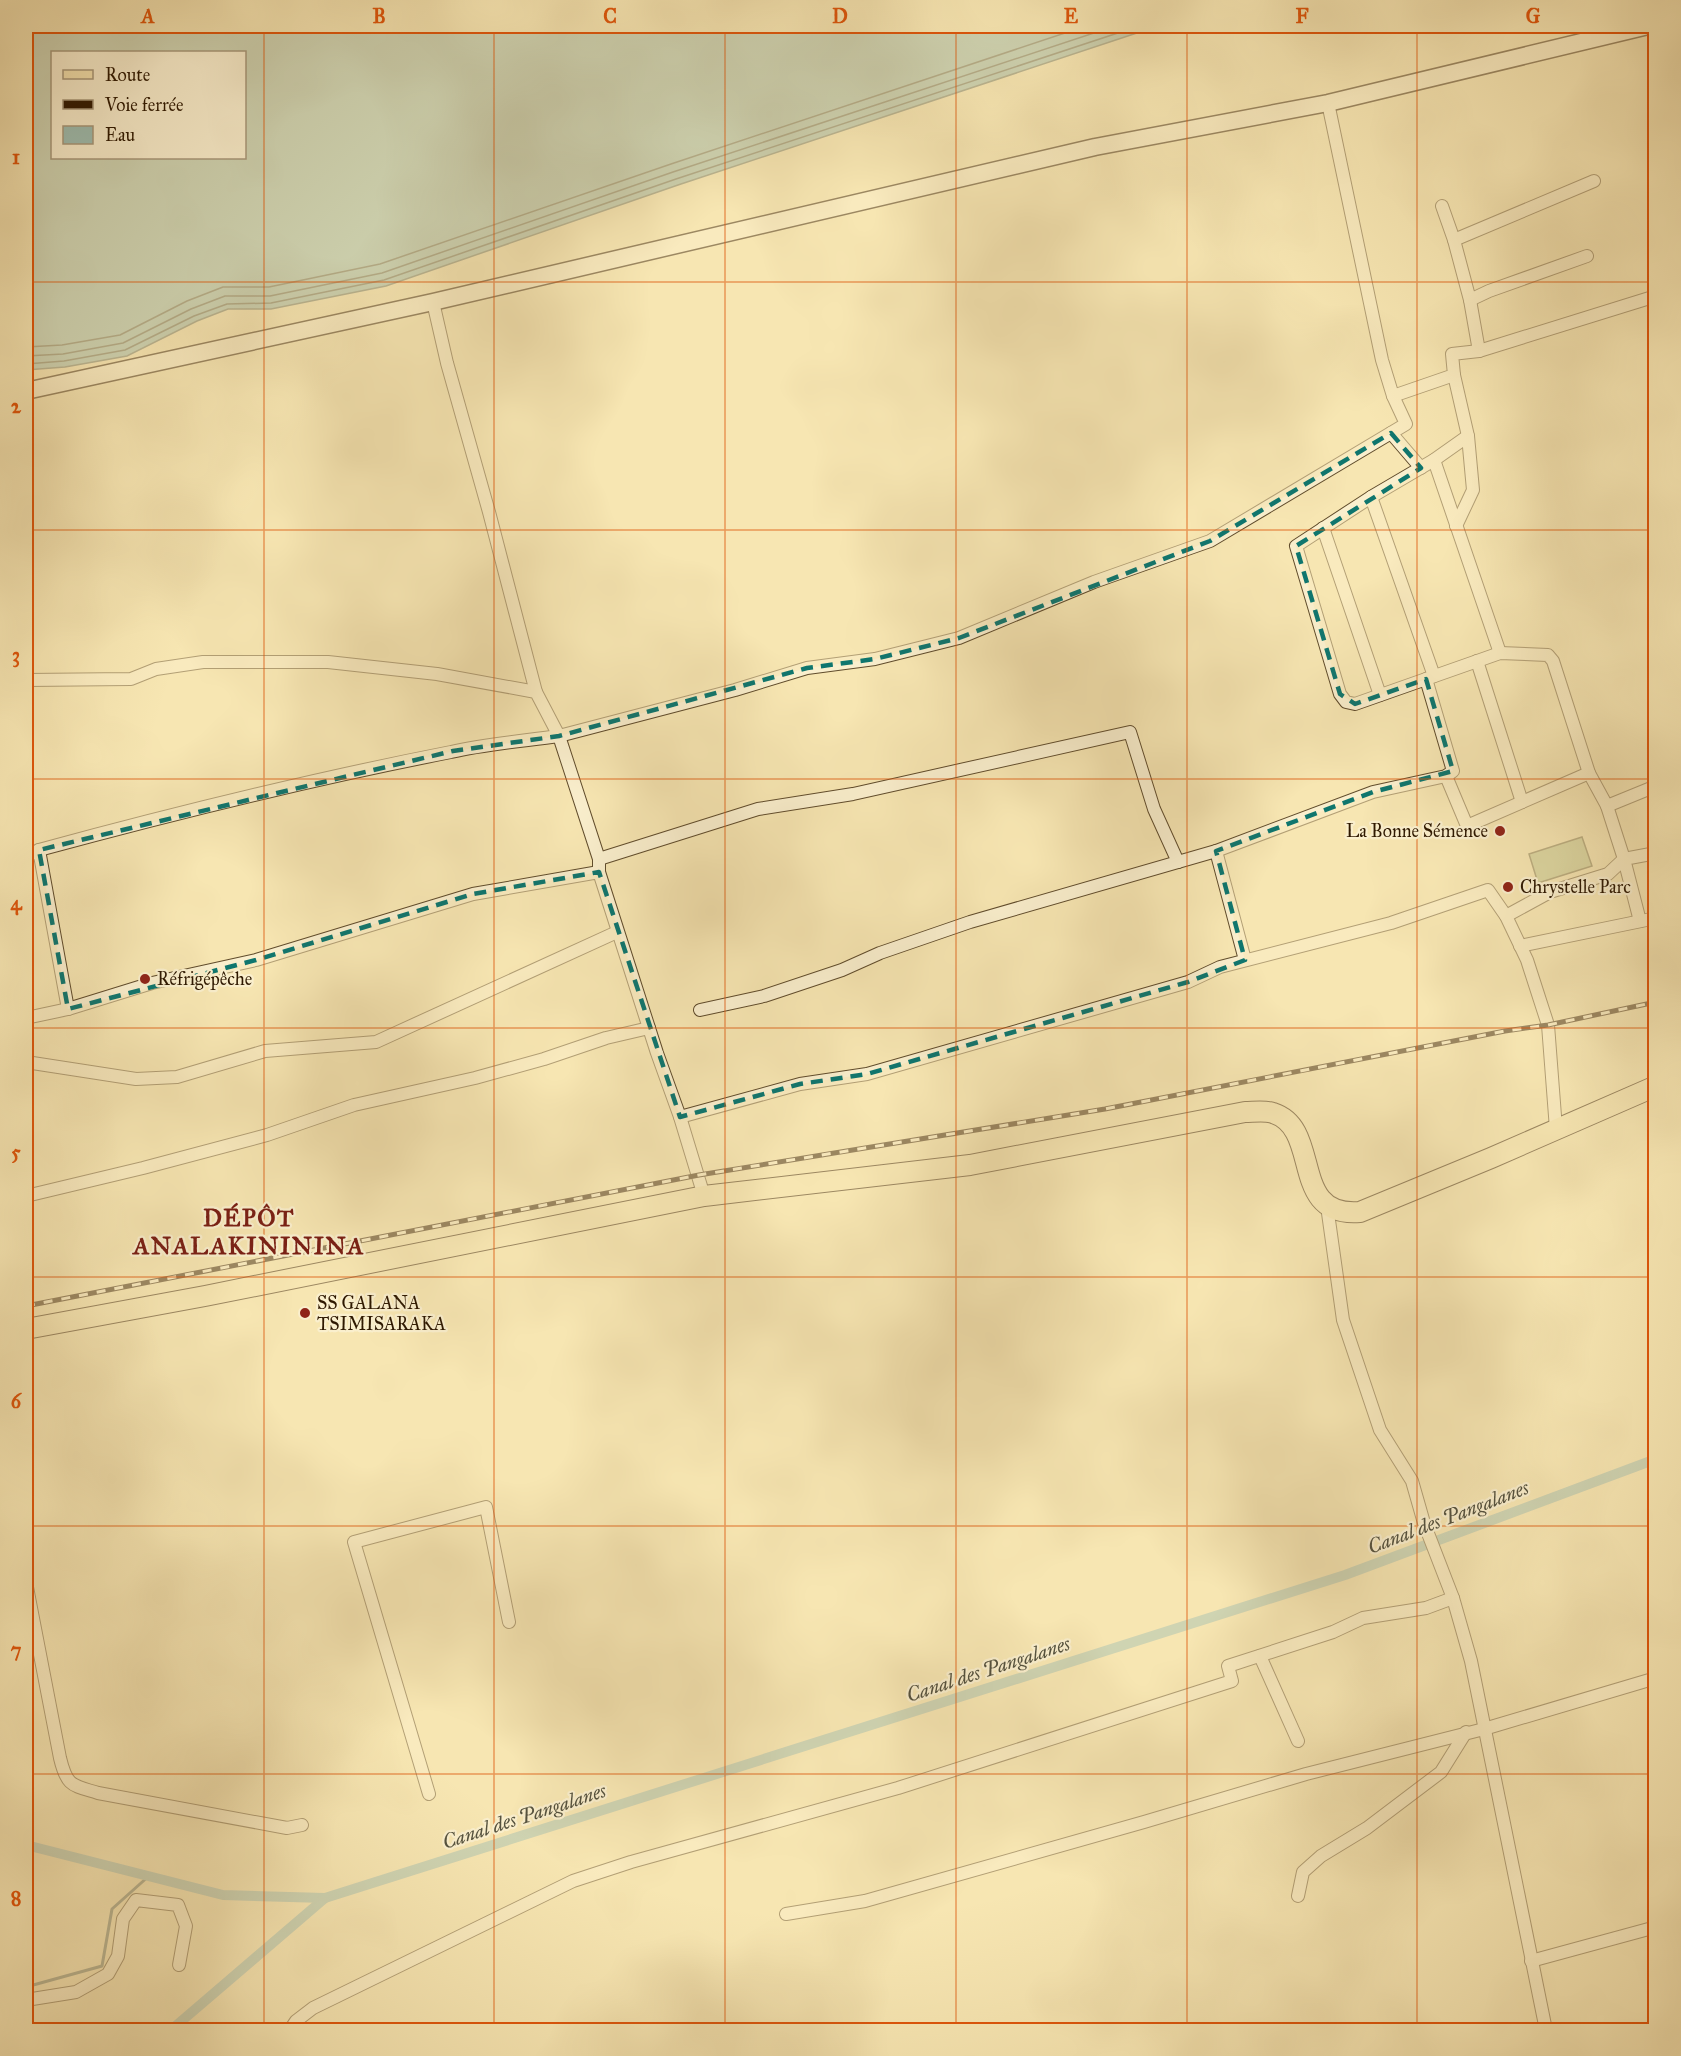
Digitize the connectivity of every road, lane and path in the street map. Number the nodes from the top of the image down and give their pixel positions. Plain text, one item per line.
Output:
1 (1648, 26) edge
2 (1328, 103) junction
3 (1594, 181) dead end
4 (1442, 207) dead end
5 (1454, 240) junction
6 (1587, 256) dead end
7 (1656, 296) edge
8 (1470, 300) junction
9 (433, 302) junction
10 (1479, 351) junction
11 (1454, 375) junction
12 (26, 391) edge
13 (1393, 396) junction
14 (1391, 433) junction
15 (1468, 436) junction
16 (1434, 460) junction
17 (1421, 468) junction
18 (1371, 497) junction
19 (1456, 526) junction
20 (1323, 528) junction
21 (1500, 654) junction
22 (1478, 661) junction
23 (1430, 677) junction
24 (26, 680) edge
25 (536, 692) junction
26 (1380, 695) junction
27 (559, 735) junction
28 (1589, 772) junction
29 (1446, 776) junction
30 (1656, 786) edge
31 (1522, 801) junction
32 (1607, 806) junction
33 (39, 850) junction
34 (1216, 851) junction
35 (1656, 853) edge
36 (26, 857) edge
37 (1624, 858) junction
38 (1178, 862) junction
39 (599, 866) junction
40 (1506, 916) junction
41 (1656, 918) edge
42 (1640, 921) junction
43 (617, 932) junction
44 (1520, 946) junction
45 (1245, 960) junction
46 (68, 1009) junction
47 (700, 1010) dead end
48 (26, 1018) edge
49 (649, 1028) junction
50 (26, 1062) edge
51 (1656, 1086) edge
52 (680, 1117) junction
53 (1556, 1129) junction
54 (26, 1196) edge
55 (704, 1196) junction
56 (1326, 1206) junction
57 (26, 1304) edge
58 (26, 1328) edge
59 (26, 1582) edge
60 (1453, 1598) junction
61 (509, 1622) dead end
62 (1260, 1656) junction
63 (1656, 1678) edge
64 (1484, 1729) junction
65 (1466, 1732) junction
66 (1298, 1740) dead end
67 (429, 1794) dead end
68 (302, 1825) dead end
69 (1298, 1896) dead end
70 (786, 1914) dead end
71 (1656, 1927) edge
72 (1531, 1961) junction
73 (178, 1965) dead end
74 (26, 2000) edge
75 (290, 2031) edge
76 (1546, 2031) edge

1 - 2 main road
2 - 9 main road
2 - 13 street
3 - 5 street
4 - 5 street
5 - 8 street
6 - 8 street
7 - 10 street
8 - 10 street
9 - 12 main road
9 - 25 street
10 - 11 street
11 - 13 street
11 - 15 street
13 - 14 street
14 - 17 street
14 - 27 street
15 - 16 street
15 - 19 street
16 - 17 street
16 - 19 street
17 - 18 street
18 - 20 street
18 - 23 street
19 - 21 street
20 - 26 street
20 - 26 street
21 - 22 street
21 - 28 street
22 - 23 street
22 - 31 street
23 - 26 street
23 - 29 street
24 - 25 street
25 - 27 street
27 - 33 street
27 - 39 street
28 - 31 street
28 - 32 street
29 - 31 street
29 - 34 street
30 - 32 street
32 - 37 street
33 - 36 street
33 - 46 street
34 - 38 street
34 - 45 street
35 - 37 street
37 - 40 street
37 - 42 street
38 - 39 street
38 - 47 street
39 - 43 street
39 - 46 street
40 - 44 street
40 - 45 street
41 - 42 street
42 - 44 street
43 - 49 street
43 - 50 street
44 - 53 street
45 - 52 street
46 - 48 street
49 - 52 street
49 - 54 street
51 - 53 main road
52 - 55 street
53 - 56 main road
55 - 56 main road
55 - 58 main road
56 - 60 street
57 - 58 street
59 - 68 street
60 - 62 street
60 - 64 street
61 - 67 street
62 - 66 street
62 - 75 street
63 - 64 street
64 - 65 street
64 - 72 street
65 - 69 street
65 - 70 street
71 - 72 street
72 - 76 street
73 - 74 street

